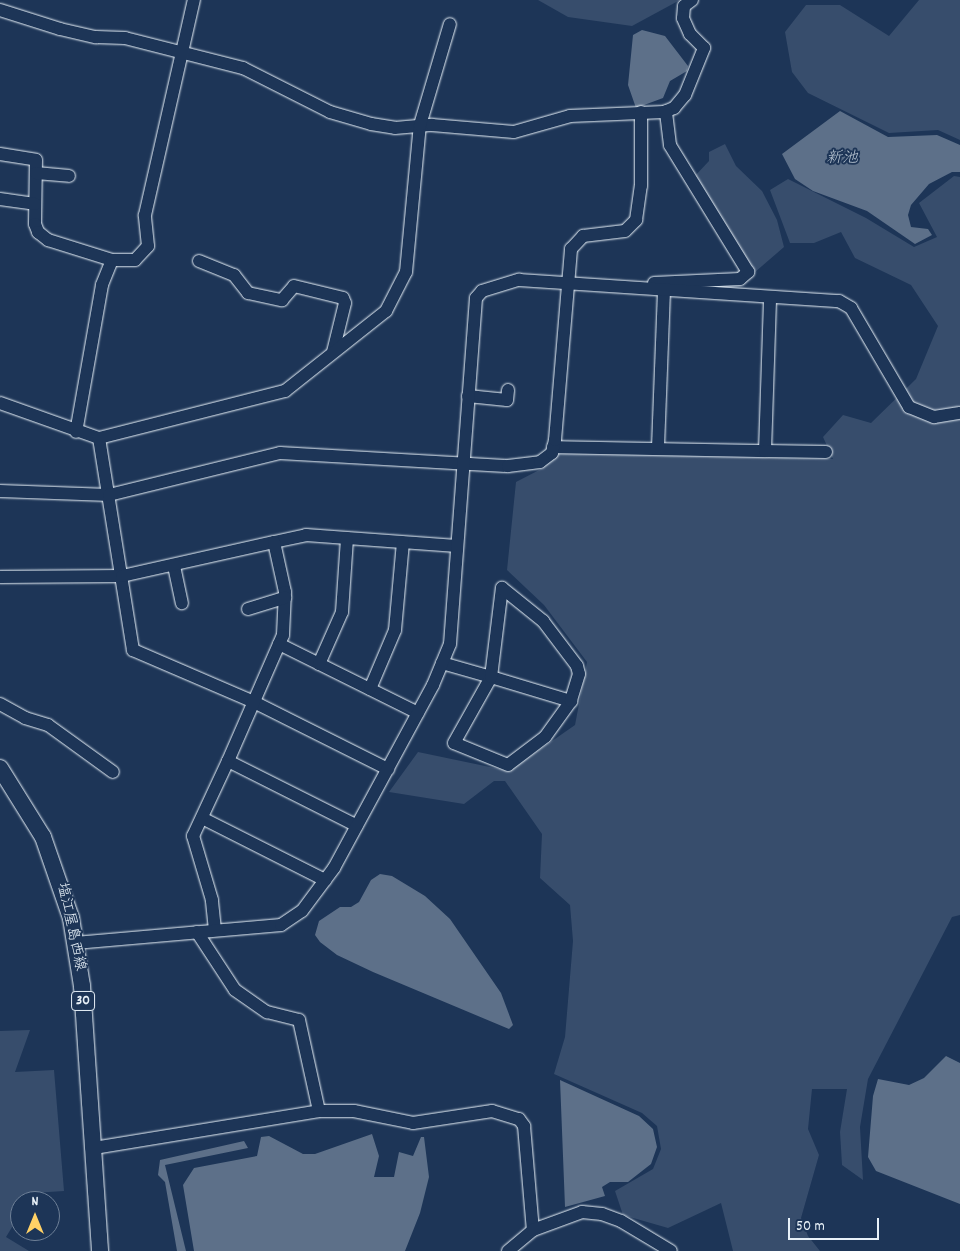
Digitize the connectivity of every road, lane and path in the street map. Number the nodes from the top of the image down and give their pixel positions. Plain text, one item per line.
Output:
1 (194, 0) edge
2 (692, 0) edge
3 (0, 10) edge
4 (450, 24) dead end
5 (181, 52) junction
6 (666, 111) junction
7 (640, 112) junction
8 (420, 125) junction
9 (0, 154) edge
10 (36, 173) junction
11 (69, 176) dead end
12 (0, 199) edge
13 (35, 204) junction
14 (112, 260) junction
15 (199, 261) dead end
16 (566, 284) junction
17 (594, 286) junction
18 (664, 290) junction
19 (770, 297) junction
20 (333, 352) junction
21 (508, 390) dead end
22 (468, 396) junction
23 (0, 403) edge
24 (960, 413) edge
25 (76, 432) junction
26 (99, 438) junction
27 (553, 447) junction
28 (658, 448) junction
29 (764, 451) junction
30 (826, 452) dead end
31 (463, 461) junction
32 (0, 491) edge
33 (109, 495) junction
34 (347, 538) junction
35 (274, 542) junction
36 (403, 542) junction
37 (457, 546) junction
38 (174, 566) junction
39 (122, 576) junction
40 (0, 577) edge
41 (285, 598) junction
42 (182, 604) dead end
43 (248, 609) dead end
44 (279, 644) junction
45 (442, 663) junction
46 (319, 664) junction
47 (491, 677) junction
48 (370, 689) junction
49 (571, 700) junction
50 (254, 702) junction
51 (0, 704) edge
52 (418, 713) junction
53 (228, 761) junction
54 (0, 768) edge
55 (388, 769) junction
56 (113, 772) dead end
57 (202, 818) junction
58 (357, 826) junction
59 (325, 880) junction
60 (215, 930) junction
61 (197, 932) junction
62 (76, 943) junction
63 (319, 1111) junction
64 (94, 1148) junction
65 (533, 1230) junction
66 (100, 1251) edge
67 (508, 1251) edge
68 (672, 1251) edge

1 - 5 street
2 - 6 street
3 - 5 street
4 - 8 street
5 - 8 street
5 - 14 street
6 - 7 street
6 - 17 street
7 - 8 street
7 - 16 street
8 - 20 street
9 - 10 street
10 - 11 street
10 - 13 street
12 - 13 street
13 - 14 street
14 - 25 street
15 - 20 street
16 - 17 street
16 - 22 street
16 - 27 street
17 - 18 street
18 - 19 street
18 - 28 street
19 - 24 street
19 - 29 street
20 - 26 street
21 - 22 street
22 - 31 street
23 - 25 street
25 - 26 street
26 - 33 street
27 - 28 street
27 - 31 street
28 - 29 street
29 - 30 street
31 - 33 street
31 - 37 street
32 - 33 street
33 - 39 street
34 - 35 street
34 - 36 street
34 - 46 street
35 - 38 street
35 - 41 street
36 - 37 street
36 - 48 street
37 - 45 street
38 - 39 street
38 - 42 street
39 - 40 street
39 - 50 street
41 - 43 street
41 - 44 street
44 - 46 street
44 - 50 street
45 - 47 street
45 - 52 street
46 - 48 street
47 - 49 street
47 - 49 street
47 - 49 street
48 - 52 street
50 - 53 street
50 - 55 street
51 - 56 street
52 - 55 street
53 - 57 street
53 - 58 street
54 - 62 main road, 塩江屋島西線 / 30
55 - 58 street
57 - 59 street
57 - 60 street
58 - 59 street
59 - 60 street
60 - 61 street
61 - 62 street
61 - 63 street
62 - 64 main road, 塩江屋島西線 / 30
63 - 64 street
63 - 65 street
64 - 66 main road, 塩江屋島西線 / 30
65 - 67 street
65 - 68 street

